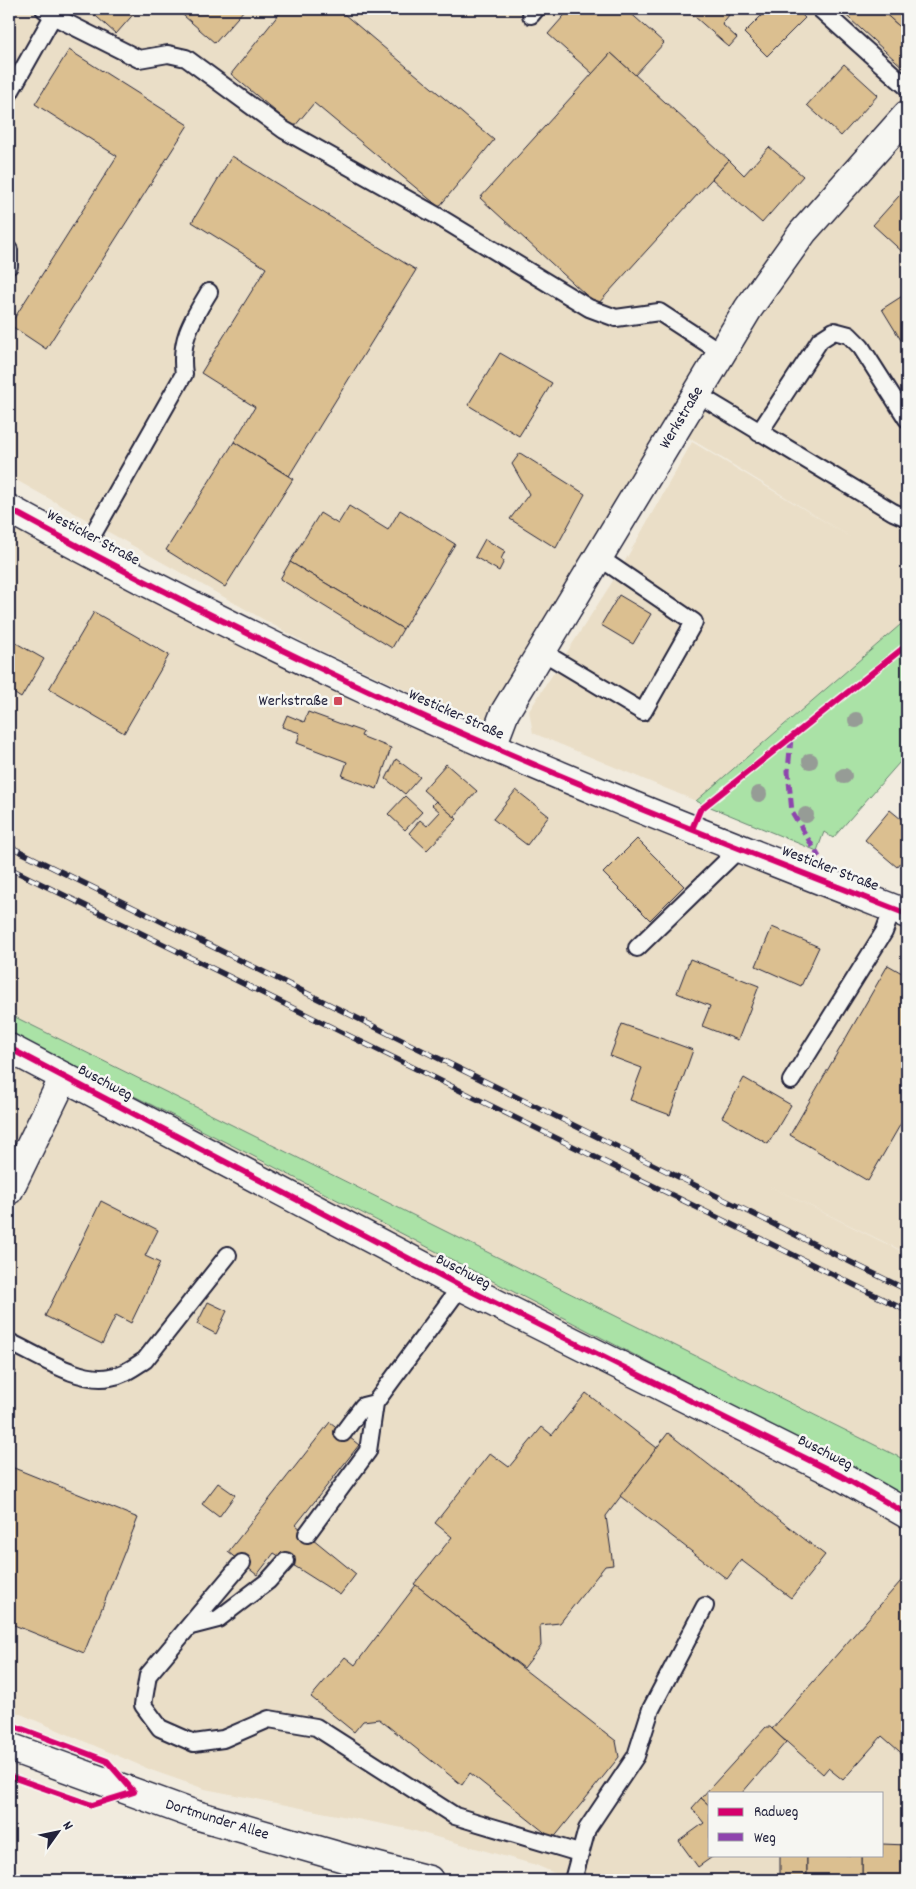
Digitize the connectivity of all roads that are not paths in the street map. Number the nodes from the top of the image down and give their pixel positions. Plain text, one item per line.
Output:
1 (820, 9) edge
2 (49, 12) edge
3 (907, 87) edge
4 (9, 94) edge
5 (907, 115) edge
6 (9, 250) edge
7 (9, 266) edge
8 (208, 292) dead end
9 (722, 353) junction
10 (697, 394) junction
11 (907, 419) edge
12 (759, 433) junction
13 (9, 509) edge
14 (907, 518) edge
15 (84, 550) junction
16 (597, 556) junction
17 (541, 651) junction
18 (492, 746) junction
19 (740, 848) junction
20 (900, 911) edge
21 (637, 948) dead end
22 (9, 1048) edge
23 (64, 1077) junction
24 (791, 1081) dead end
25 (9, 1190) edge
26 (228, 1255) dead end
27 (461, 1286) junction
28 (9, 1342) edge
29 (375, 1403) junction
30 (343, 1433) dead end
31 (907, 1514) edge
32 (307, 1534) dead end
33 (286, 1561) dead end
34 (242, 1564) dead end
35 (705, 1606) dead end
36 (191, 1626) junction
37 (9, 1748) edge
38 (580, 1853) junction
39 (429, 1880) edge
40 (572, 1880) edge

1 - 3 lane
2 - 4 lane
2 - 9 lane
5 - 9 street, Werkstraße
6 - 7 lane
8 - 15 lane
9 - 10 street, Werkstraße
10 - 12 lane
10 - 16 street, Werkstraße
11 - 12 lane
12 - 14 lane
13 - 15 street, Westicker Straße
15 - 18 street, Westicker Straße
16 - 17 street, Werkstraße
16 - 17 lane
17 - 18 street, Werkstraße
18 - 19 street, Westicker Straße
19 - 20 street, Westicker Straße
19 - 21 lane
20 - 24 lane
22 - 23 street, Buschweg
23 - 25 street, Buschweg
23 - 27 street, Buschweg
26 - 28 lane
27 - 29 lane
27 - 31 street, Buschweg
29 - 30 lane
29 - 32 lane
33 - 36 lane
34 - 36 lane
35 - 38 lane
36 - 38 lane
37 - 39 street, Dortmunder Allee
38 - 40 lane

